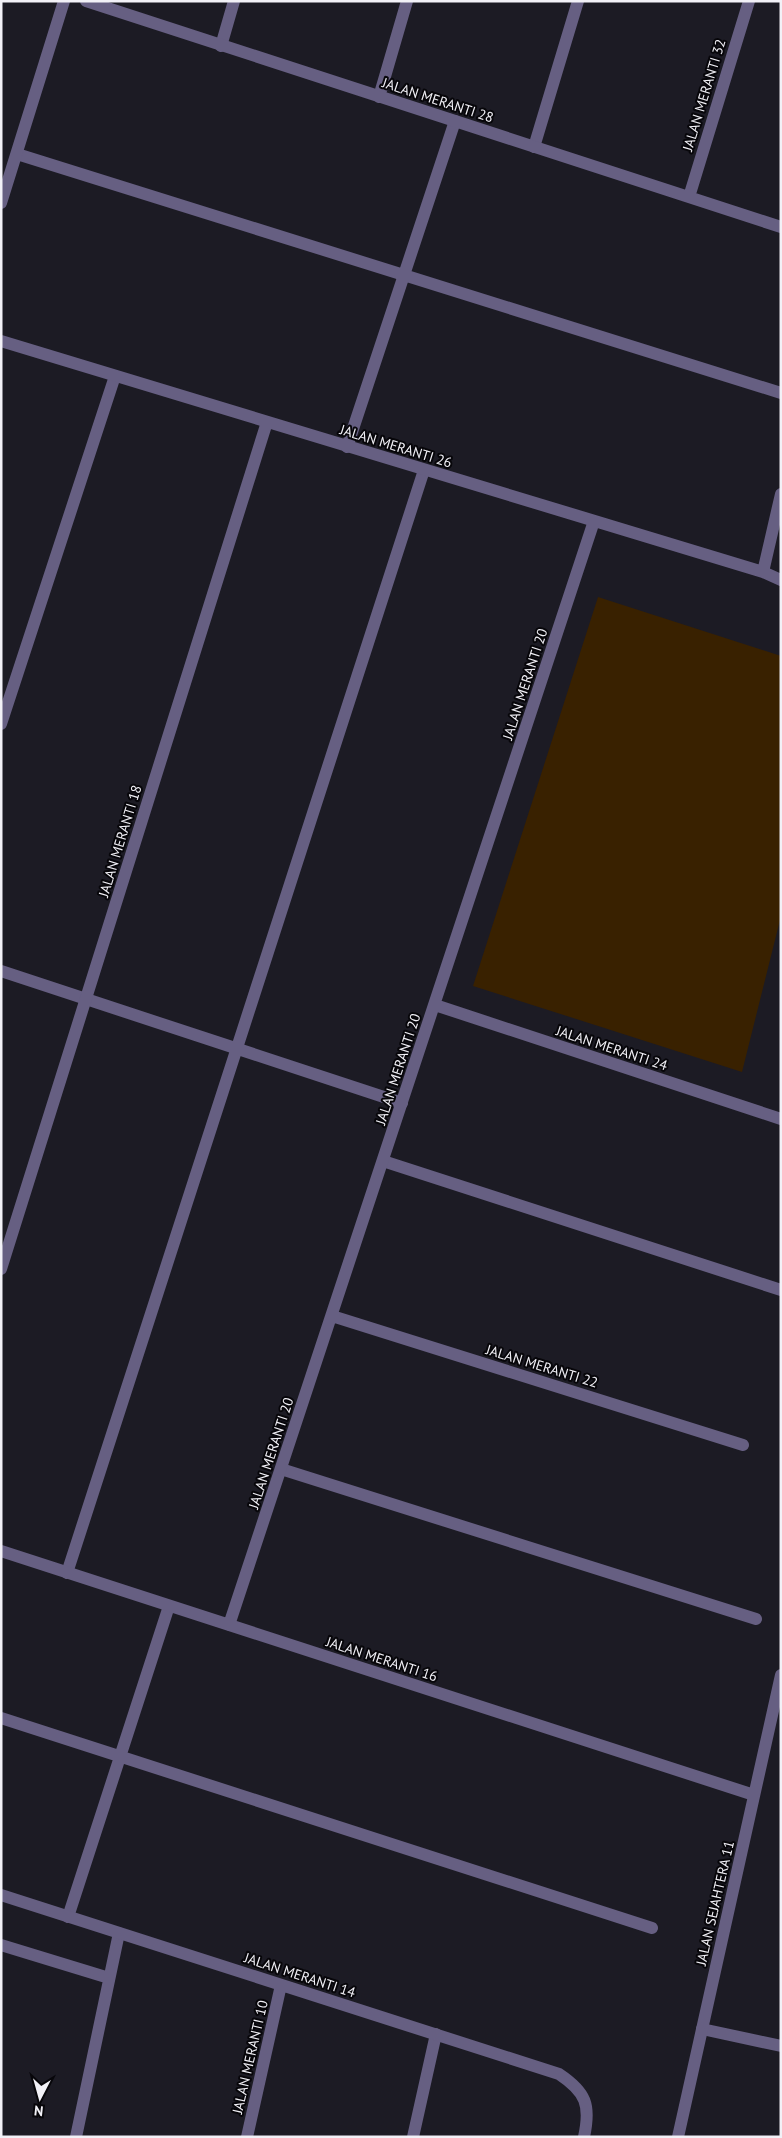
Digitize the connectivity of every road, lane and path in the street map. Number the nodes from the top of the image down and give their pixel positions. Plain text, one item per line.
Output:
1 (64, 1) edge
2 (86, 1) edge
3 (234, 1) edge
4 (407, 1) edge
5 (578, 1) edge
6 (748, 1) edge
7 (221, 46) junction
8 (379, 97) junction
9 (455, 121) junction
10 (534, 147) junction
11 (17, 154) junction
12 (689, 197) junction
13 (1, 204) edge
14 (781, 227) edge
15 (404, 275) junction
16 (1, 341) edge
17 (115, 376) junction
18 (781, 393) edge
19 (267, 422) junction
20 (347, 447) junction
21 (424, 470) junction
22 (781, 494) edge
23 (594, 521) junction
24 (763, 572) junction
25 (781, 580) edge
26 (1, 724) edge
27 (1, 971) edge
28 (86, 999) junction
29 (435, 1005) junction
30 (236, 1048) junction
31 (402, 1103) junction
32 (781, 1119) edge
33 (383, 1161) junction
34 (1, 1269) edge
35 (781, 1290) edge
36 (332, 1316) junction
37 (743, 1446) dead end
38 (281, 1469) junction
39 (1, 1551) edge
40 (67, 1572) junction
41 (169, 1606) junction
42 (756, 1619) dead end
43 (229, 1625) junction
44 (781, 1675) edge
45 (1, 1718) edge
46 (120, 1757) junction
47 (754, 1795) junction
48 (1, 1895) edge
49 (68, 1916) junction
50 (652, 1928) dead end
51 (119, 1932) junction
52 (1, 1945) edge
53 (109, 1978) junction
54 (281, 1985) junction
55 (702, 2029) junction
56 (436, 2034) junction
57 (781, 2046) edge
58 (76, 2137) edge
59 (247, 2137) edge
60 (413, 2137) edge
61 (584, 2137) edge
62 (678, 2137) edge

1 - 11 street
2 - 7 street, JALAN MERANTI 28
3 - 7 street
4 - 8 street
5 - 10 street
6 - 12 street, JALAN MERANTI 32
7 - 8 street, JALAN MERANTI 28
8 - 9 street, JALAN MERANTI 28
9 - 10 street, JALAN MERANTI 28
9 - 15 street
10 - 12 street, JALAN MERANTI 28
11 - 13 street
11 - 15 street
12 - 14 street, JALAN MERANTI 28
15 - 18 street
15 - 20 street
16 - 17 street, JALAN MERANTI 26
17 - 19 street, JALAN MERANTI 26
17 - 26 street
19 - 20 street, JALAN MERANTI 26
19 - 28 street, JALAN MERANTI 18
20 - 21 street, JALAN MERANTI 26
21 - 23 street, JALAN MERANTI 26
21 - 30 street
22 - 24 street
23 - 24 street, JALAN MERANTI 26
23 - 29 street, JALAN MERANTI 20
24 - 25 street, JALAN MERANTI 26
27 - 28 street
28 - 30 street
28 - 34 street, JALAN MERANTI 18
29 - 31 street, JALAN MERANTI 20
29 - 32 street, JALAN MERANTI 24
30 - 31 street
30 - 40 street
31 - 33 street, JALAN MERANTI 20
33 - 35 street
33 - 36 street, JALAN MERANTI 20
36 - 37 street, JALAN MERANTI 22
36 - 38 street, JALAN MERANTI 20
38 - 42 street
38 - 43 street, JALAN MERANTI 20
39 - 40 street, JALAN MERANTI 16
40 - 41 street, JALAN MERANTI 16
41 - 43 street, JALAN MERANTI 16
41 - 46 street
43 - 47 street, JALAN MERANTI 16
44 - 47 street, JALAN SEJAHTERA 11
45 - 46 street
46 - 49 street
46 - 50 street
47 - 55 street, JALAN SEJAHTERA 11
48 - 49 street, JALAN MERANTI 14
49 - 51 street, JALAN MERANTI 14
51 - 53 street
51 - 54 street, JALAN MERANTI 14
52 - 53 street
53 - 58 street
54 - 56 street, JALAN MERANTI 14
54 - 59 street, JALAN MERANTI 10
55 - 57 street
55 - 62 street, JALAN SEJAHTERA 11
56 - 60 street
56 - 61 street, JALAN MERANTI 14

